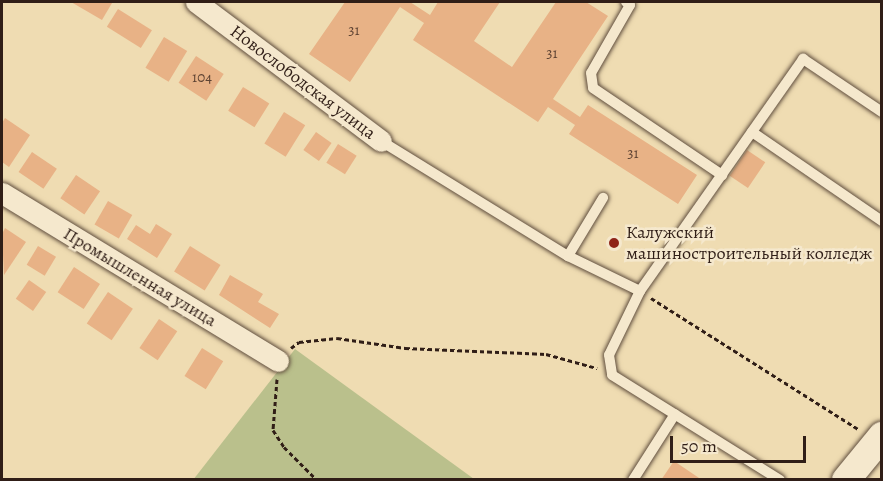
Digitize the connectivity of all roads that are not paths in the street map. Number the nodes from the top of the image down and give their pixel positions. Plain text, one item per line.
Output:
1 (196, 2) edge
2 (626, 2) edge
3 (882, 112) edge
4 (752, 132) junction
5 (381, 141) joint
6 (722, 175) junction
7 (2, 193) edge
8 (603, 198) dead end
9 (882, 221) edge
10 (568, 256) junction
11 (640, 291) junction
12 (278, 361) road end
13 (675, 414) junction
14 (880, 438) edge
15 (633, 480) edge
16 (780, 480) edge
17 (846, 480) edge

1 - 5 street, Новослободская улица
2 - 6 lane
3 - 4 lane
4 - 6 lane
4 - 9 lane
5 - 10 lane
6 - 11 lane
7 - 12 street, Промышленная улица
8 - 10 lane
10 - 11 lane
11 - 13 lane
13 - 15 lane
13 - 16 lane
14 - 17 street

